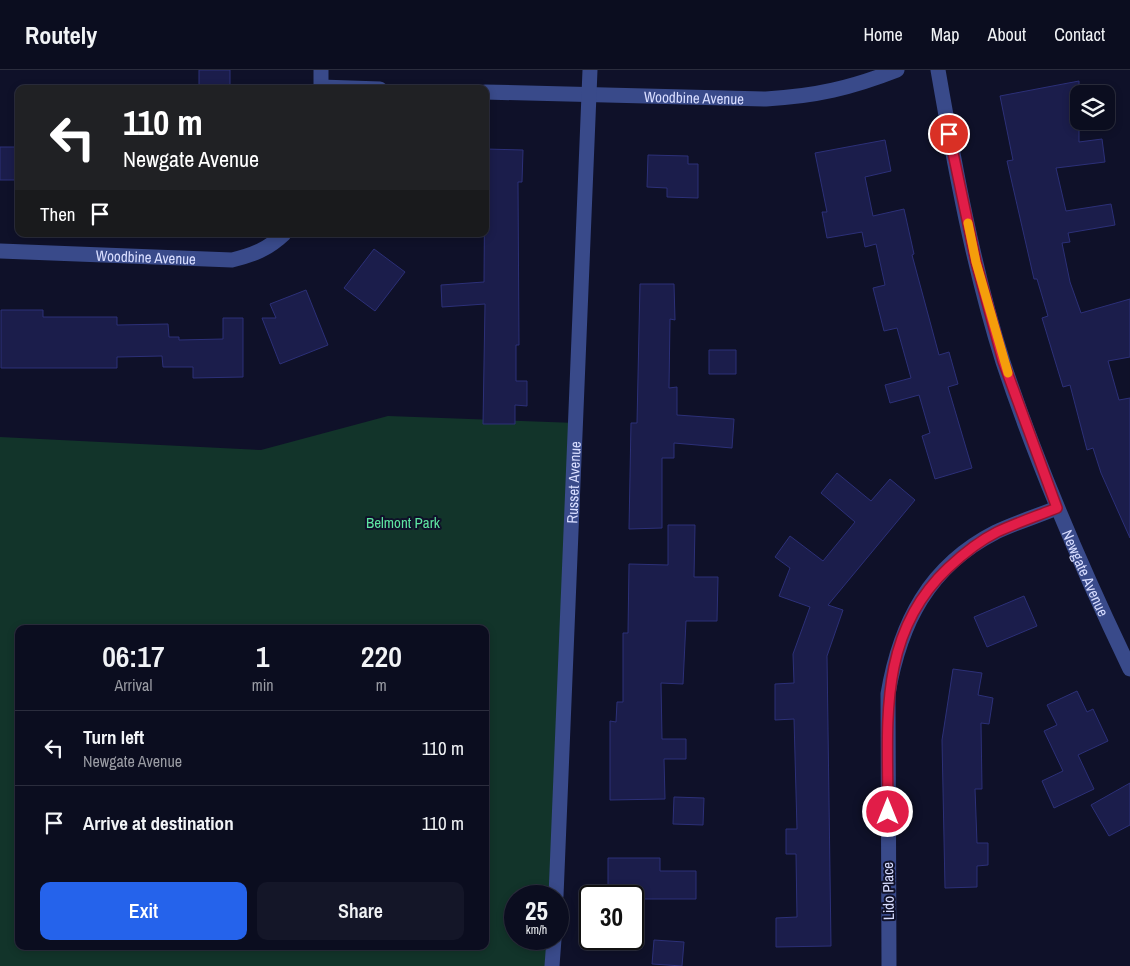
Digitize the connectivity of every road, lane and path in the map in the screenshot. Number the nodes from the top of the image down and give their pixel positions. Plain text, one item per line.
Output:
1 (321, 70) edge
2 (590, 70) edge
3 (898, 70) edge
4 (938, 70) edge
5 (321, 85) edge
6 (489, 92) edge
7 (589, 96) junction
8 (281, 237) edge
9 (0, 250) edge
10 (1057, 508) junction
11 (1130, 669) edge
12 (556, 885) edge
13 (553, 950) edge
14 (552, 966) edge
15 (889, 966) edge

1 - 5 street
2 - 7 street, Russet Avenue
3 - 7 street, Woodbine Avenue
4 - 10 street, Newgate Avenue
6 - 7 street, Woodbine Avenue
7 - 12 street, Russet Avenue
8 - 9 street, Woodbine Avenue
10 - 11 street, Newgate Avenue
10 - 15 street, Lido Place
13 - 14 street

